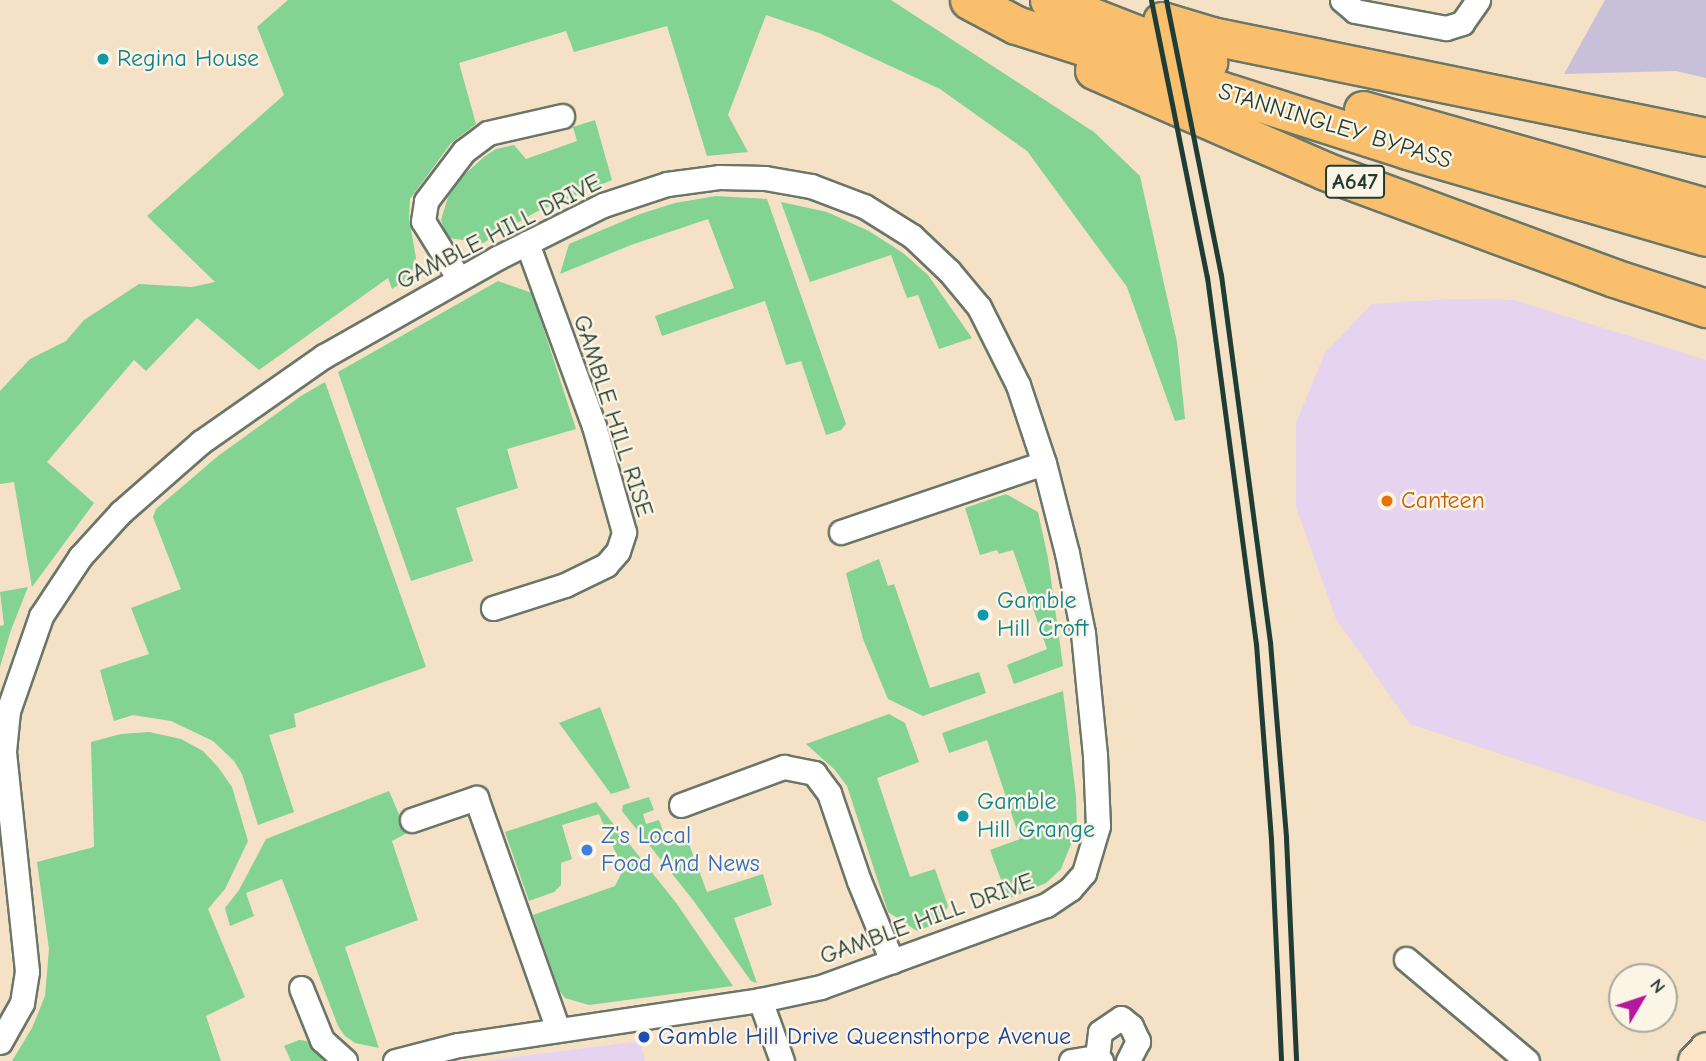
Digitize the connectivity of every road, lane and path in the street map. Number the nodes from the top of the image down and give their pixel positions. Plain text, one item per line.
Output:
1 (970, 0) edge
2 (1049, 0) edge
3 (1094, 0) edge
4 (1342, 0) edge
5 (1478, 0) edge
6 (1016, 25) junction
7 (562, 116) dead end
8 (1706, 137) edge
9 (1706, 208) edge
10 (1706, 237) edge
11 (527, 243) junction
12 (459, 279) junction
13 (1706, 308) edge
14 (1044, 463) junction
15 (841, 532) dead end
16 (493, 608) dead end
17 (681, 805) dead end
18 (412, 820) dead end
19 (1406, 959) dead end
20 (892, 961) junction
21 (302, 988) dead end
22 (761, 1000) junction
23 (558, 1029) junction
24 (0, 1042) edge
25 (1706, 1049) edge
26 (1516, 1057) edge
27 (1099, 1059) edge
28 (345, 1061) edge
29 (395, 1061) edge
30 (782, 1061) edge
31 (1071, 1061) edge
32 (1128, 1061) edge
33 (1695, 1061) edge

1 - 6 main road, STANNINGLEY BYPASS / A647
2 - 9 main road, STANNINGLEY BYPASS
3 - 8 main road
4 - 5 street
6 - 10 main road, STANNINGLEY BYPASS / A647
6 - 13 main road, A647
7 - 12 street
11 - 12 street, GAMBLE HILL DRIVE
11 - 14 street, GAMBLE HILL DRIVE
11 - 16 street, GAMBLE HILL RISE
12 - 24 street, GAMBLE HILL DRIVE
14 - 15 street
14 - 20 street, GAMBLE HILL DRIVE
17 - 20 street
18 - 23 street
19 - 26 street
20 - 22 street, GAMBLE HILL DRIVE
21 - 28 street
22 - 23 street, GAMBLE HILL DRIVE
22 - 30 street
23 - 29 street, GAMBLE HILL DRIVE
25 - 33 street
27 - 31 street
27 - 32 street

